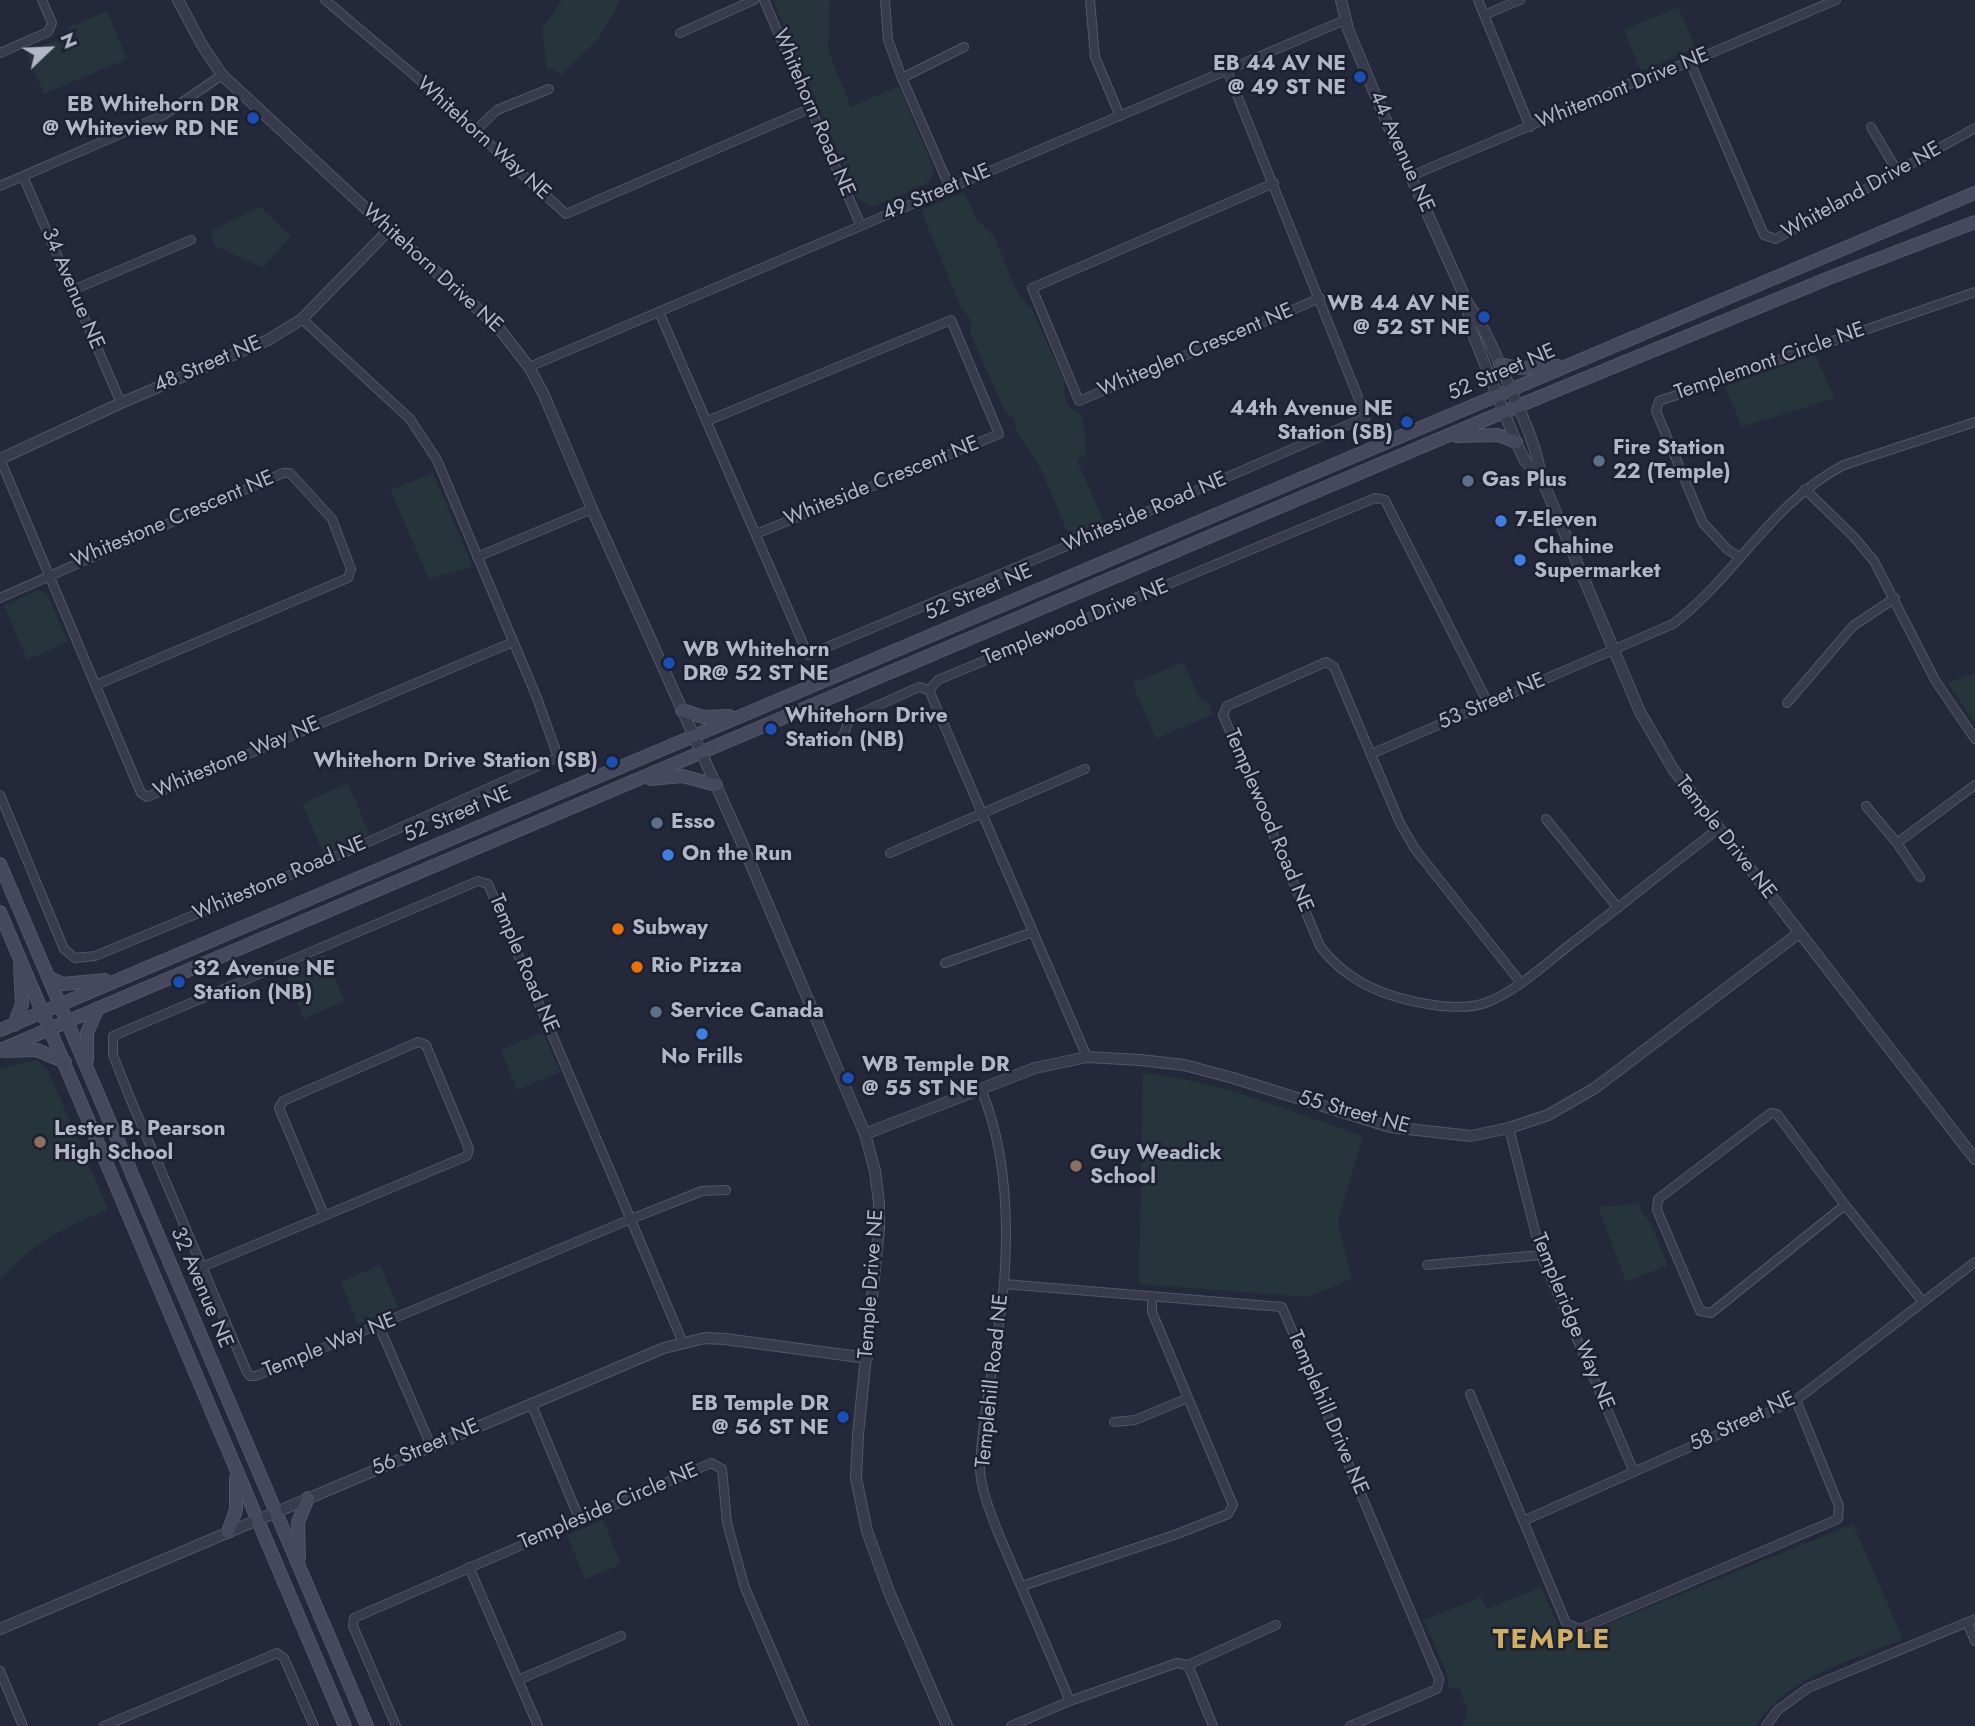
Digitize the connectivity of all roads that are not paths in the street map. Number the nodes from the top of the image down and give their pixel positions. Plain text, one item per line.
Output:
1 (42, 0) edge
2 (178, 0) edge
3 (325, 0) edge
4 (754, 0) edge
5 (764, 0) edge
6 (885, 0) edge
7 (1090, 0) edge
8 (1341, 0) edge
9 (1478, 0) edge
10 (1520, 0) edge
11 (1836, 0) edge
12 (1483, 15) junction
13 (1345, 20) junction
14 (680, 33) dead end
15 (964, 47) dead end
16 (0, 53) edge
17 (1690, 62) junction
18 (1227, 70) junction
19 (222, 75) junction
20 (902, 78) junction
21 (549, 89) dead end
22 (811, 108) junction
23 (1120, 116) junction
24 (1530, 127) junction
25 (1871, 127) dead end
26 (1975, 128) edge
27 (475, 131) junction
28 (1897, 172) junction
29 (23, 176) junction
30 (1411, 176) junction
31 (1274, 183) junction
32 (0, 186) edge
33 (950, 188) junction
34 (1975, 194) edge
35 (1975, 222) edge
36 (860, 226) junction
37 (389, 230) junction
38 (191, 240) dead end
39 (73, 290) junction
40 (1975, 292) edge
41 (1320, 298) junction
42 (1467, 302) junction
43 (659, 312) junction
44 (303, 318) junction
45 (1500, 363) junction
46 (1569, 365) junction
47 (529, 367) junction
48 (1511, 390) junction
49 (1498, 396) junction
50 (121, 403) junction
51 (1518, 407) junction
52 (1504, 412) junction
53 (707, 421) junction
54 (1975, 422) edge
55 (1448, 436) junction
56 (1516, 442) junction
57 (0, 459) edge
58 (1541, 477) junction
59 (1805, 489) junction
60 (592, 509) junction
61 (756, 534) junction
62 (477, 557) junction
63 (1740, 557) junction
64 (49, 574) junction
65 (0, 598) edge
66 (1895, 598) junction
67 (513, 642) junction
68 (1614, 651) junction
69 (96, 685) junction
70 (929, 690) junction
71 (1488, 703) junction
72 (1787, 703) dead end
73 (682, 710) junction
74 (740, 715) junction
75 (694, 735) junction
76 (843, 736) dead end
77 (1975, 739) edge
78 (702, 753) junction
79 (1371, 754) junction
80 (1085, 769) dead end
81 (637, 780) junction
82 (716, 785) junction
83 (1975, 785) edge
84 (0, 795) edge
85 (1866, 806) dead end
86 (982, 814) junction
87 (1546, 819) dead end
88 (1718, 829) junction
89 (1897, 844) junction
90 (890, 853) dead end
91 (0, 864) edge
92 (1920, 877) dead end
93 (1618, 908) junction
94 (0, 912) edge
95 (1033, 932) junction
96 (1799, 933) junction
97 (20, 958) junction
98 (945, 963) dead end
99 (48, 977) junction
100 (122, 978) junction
101 (1521, 983) junction
102 (59, 1004) junction
103 (98, 1008) junction
104 (43, 1012) junction
105 (66, 1022) junction
106 (14, 1025) junction
107 (50, 1029) junction
108 (0, 1030) edge
109 (113, 1036) joint
110 (0, 1051) edge
111 (1087, 1057) junction
112 (65, 1062) junction
113 (89, 1074) junction
114 (981, 1089) junction
115 (1509, 1128) junction
116 (865, 1135) junction
117 (1975, 1160) edge
118 (726, 1191) dead end
119 (1845, 1205) junction
120 (324, 1216) junction
121 (631, 1219) junction
122 (1541, 1255) junction
123 (1975, 1262) edge
124 (1427, 1265) dead end
125 (202, 1267) junction
126 (1004, 1284) junction
127 (1152, 1297) junction
128 (1923, 1302) junction
129 (379, 1326) junction
130 (683, 1343) junction
131 (867, 1358) junction
132 (1470, 1394) dead end
133 (1188, 1398) junction
134 (1796, 1400) junction
135 (531, 1403) junction
136 (1114, 1422) dead end
137 (431, 1446) junction
138 (236, 1467) junction
139 (1634, 1472) junction
140 (308, 1498) junction
141 (276, 1512) junction
142 (579, 1518) junction
143 (258, 1520) junction
144 (1523, 1521) junction
145 (228, 1532) junction
146 (299, 1566) junction
147 (469, 1567) junction
148 (1022, 1587) junction
149 (1971, 1620) edge
150 (1276, 1625) dead end
151 (0, 1629) edge
152 (621, 1636) dead end
153 (1975, 1641) edge
154 (1188, 1665) junction
155 (0, 1671) edge
156 (517, 1680) junction
157 (1070, 1701) junction
158 (23, 1726) edge
159 (104, 1726) edge
160 (314, 1726) edge
161 (345, 1726) edge
162 (367, 1726) edge
163 (396, 1726) edge
164 (538, 1726) edge
165 (804, 1726) edge
166 (947, 1726) edge
167 (1011, 1726) edge
168 (1213, 1726) edge
169 (1350, 1726) edge
170 (1766, 1726) edge

1 - 16 street
2 - 19 street, Whitehorn Drive NE
3 - 27 street, Whitehorn Way NE
4 - 14 street
5 - 22 street, Whitehorn Road NE
6 - 20 street
7 - 23 street
8 - 13 street, 44 Avenue NE
9 - 12 street
10 - 12 street
11 - 17 street, Whitemont Drive NE
12 - 24 street
13 - 18 street, 49 Street NE
13 - 30 street, 44 Avenue NE
15 - 20 street
17 - 24 street, Whitemont Drive NE
17 - 28 street, Whiteland Drive NE
18 - 23 street, 49 Street NE
18 - 31 street, Whiteside Road NE
19 - 29 street
19 - 37 street, Whitehorn Drive NE
20 - 33 street
21 - 27 street
22 - 27 street, Whitehorn Way NE
22 - 36 street, Whitehorn Road NE
23 - 33 street, 49 Street NE
24 - 30 street, Whitemont Drive NE
25 - 28 street
26 - 28 street, Whiteland Drive NE
29 - 32 street
29 - 39 street, 34 Avenue NE
30 - 42 street, 44 Avenue NE
31 - 41 street, Whiteside Road NE
31 - 41 street, Whiteglen Crescent NE
33 - 36 street, 49 Street NE
34 - 46 main road, 52 Street NE
35 - 51 main road, 52 Street NE
36 - 43 street, 49 Street NE
37 - 44 street, 48 Street NE
37 - 47 street, Whitehorn Drive NE
38 - 39 street
39 - 50 street, 34 Avenue NE
40 - 63 street, Templemont Circle NE
41 - 61 street, Whiteside Road NE
42 - 45 street, 44 Avenue NE
42 - 49 street, 44 Avenue NE
43 - 47 street, 49 Street NE
43 - 53 street, Whiteside Road NE
44 - 50 street, 48 Street NE
44 - 62 street, Whitestone Road NE
45 - 46 main road
45 - 48 street, 44 Avenue NE
46 - 48 main road, 52 Street NE
47 - 60 street, Whitehorn Drive NE
48 - 49 main road, 52 Street NE
48 - 51 street, 44 Avenue NE
49 - 52 street, Temple Drive NE
49 - 74 main road, 52 Street NE
50 - 57 street, 48 Street NE
51 - 52 main road, 52 Street NE
51 - 58 street, Temple Drive NE
52 - 55 main road, 52 Street NE
52 - 56 street, Temple Drive NE
53 - 61 street, Whiteside Road NE
53 - 61 street, Whiteside Crescent NE
54 - 59 street, 53 Street NE
55 - 56 main road
55 - 78 main road, 52 Street NE
56 - 58 street, Temple Drive NE
57 - 64 street, Whitestone Way NE
58 - 68 street, Temple Drive NE
59 - 63 street, 53 Street NE
59 - 66 street
60 - 62 street
60 - 73 street, Whitehorn Drive NE
62 - 67 street, Whitestone Road NE
63 - 68 street, 53 Street NE
64 - 65 street, Whitestone Crescent NE
64 - 69 street, Whitestone Way NE
64 - 69 street, Whitestone Crescent NE
66 - 72 street
66 - 77 street
67 - 69 street, Whitestone Way NE
67 - 84 street, Whitestone Road NE
68 - 71 street, 53 Street NE
68 - 88 street, Temple Drive NE
70 - 71 street, Templewood Drive NE
70 - 76 street
70 - 86 street
71 - 79 street, 53 Street NE
73 - 74 main road
73 - 75 street, Whitehorn Drive NE
74 - 75 main road, 52 Street NE
75 - 78 street, Temple Drive NE
75 - 100 main road, 52 Street NE
78 - 81 main road, 52 Street NE
78 - 82 street, Temple Drive NE
79 - 101 street, Templewood Road NE
79 - 101 street, Templewood Road NE
80 - 86 street
81 - 82 main road
81 - 103 main road, 52 Street NE
82 - 116 street, Temple Drive NE
83 - 89 street
85 - 89 street
86 - 90 street
86 - 95 street
87 - 93 street
88 - 93 street, Templewood Road NE
88 - 96 street, Temple Drive NE
89 - 92 street
91 - 99 main road, 32 Avenue NE
93 - 101 street, Templewood Road NE
94 - 97 main road, 32 Avenue NE
95 - 98 street
95 - 111 street
96 - 115 street, 55 Street NE
96 - 117 street, Temple Drive NE
97 - 104 main road, 32 Avenue NE
97 - 106 main road
99 - 100 main road
99 - 102 main road, 32 Avenue NE
100 - 102 main road, 52 Street NE
102 - 104 main road, 52 Street NE
102 - 105 main road, 32 Avenue NE
103 - 105 main road, 52 Street NE
103 - 113 main road
104 - 106 main road, 52 Street NE
104 - 107 main road, 32 Avenue NE
105 - 107 main road, 52 Street NE
105 - 113 main road, 32 Avenue NE
106 - 108 main road, 52 Street NE
107 - 110 main road, 52 Street NE
107 - 112 main road, 32 Avenue NE
109 - 121 street, Temple Road NE
109 - 125 street, Temple Way NE
110 - 112 main road
111 - 114 street, 55 Street NE
111 - 115 street, 55 Street NE
112 - 138 main road, 32 Avenue NE
113 - 141 main road, 32 Avenue NE
114 - 116 street, 55 Street NE
114 - 126 street, Templehill Road NE
115 - 122 street, Templeridge Way NE
116 - 131 street, Temple Drive NE
118 - 121 street, Temple Way NE
119 - 119 street
119 - 128 street
120 - 120 street
120 - 125 street
121 - 129 street, Temple Way NE
121 - 130 street, Temple Road NE
122 - 124 street
122 - 139 street, Templeridge Way NE
123 - 128 street, 58 Street NE
125 - 129 street, Temple Way NE
126 - 127 street, Templehill Drive NE
126 - 148 street, Templehill Road NE
127 - 133 street
127 - 169 street, Templehill Drive NE
128 - 134 street, 58 Street NE
129 - 137 street
130 - 131 street, 56 Street NE
130 - 135 street, 56 Street NE
131 - 166 street, Temple Drive NE
132 - 144 street
133 - 136 street
133 - 148 street
134 - 139 street, 58 Street NE
134 - 144 street
135 - 137 street, 56 Street NE
135 - 142 street
137 - 140 street, 56 Street NE
138 - 143 main road, 32 Avenue NE
138 - 145 main road
139 - 144 street, 58 Street NE
140 - 141 street, 56 Street NE
140 - 146 main road
141 - 143 street, 56 Street NE
141 - 146 main road, 32 Avenue NE
142 - 147 street, Templeside Circle NE
142 - 165 street, Templeside Circle NE
143 - 145 street, 56 Street NE
143 - 161 main road, 32 Avenue NE
145 - 151 street, 56 Street NE
146 - 162 main road, 32 Avenue NE
147 - 156 street
147 - 163 street, Templeside Circle NE
148 - 157 street, Templehill Road NE
149 - 153 street
149 - 170 street
150 - 154 street
152 - 156 street
154 - 157 street
154 - 168 street
155 - 158 street
156 - 164 street
157 - 167 street
159 - 160 street

